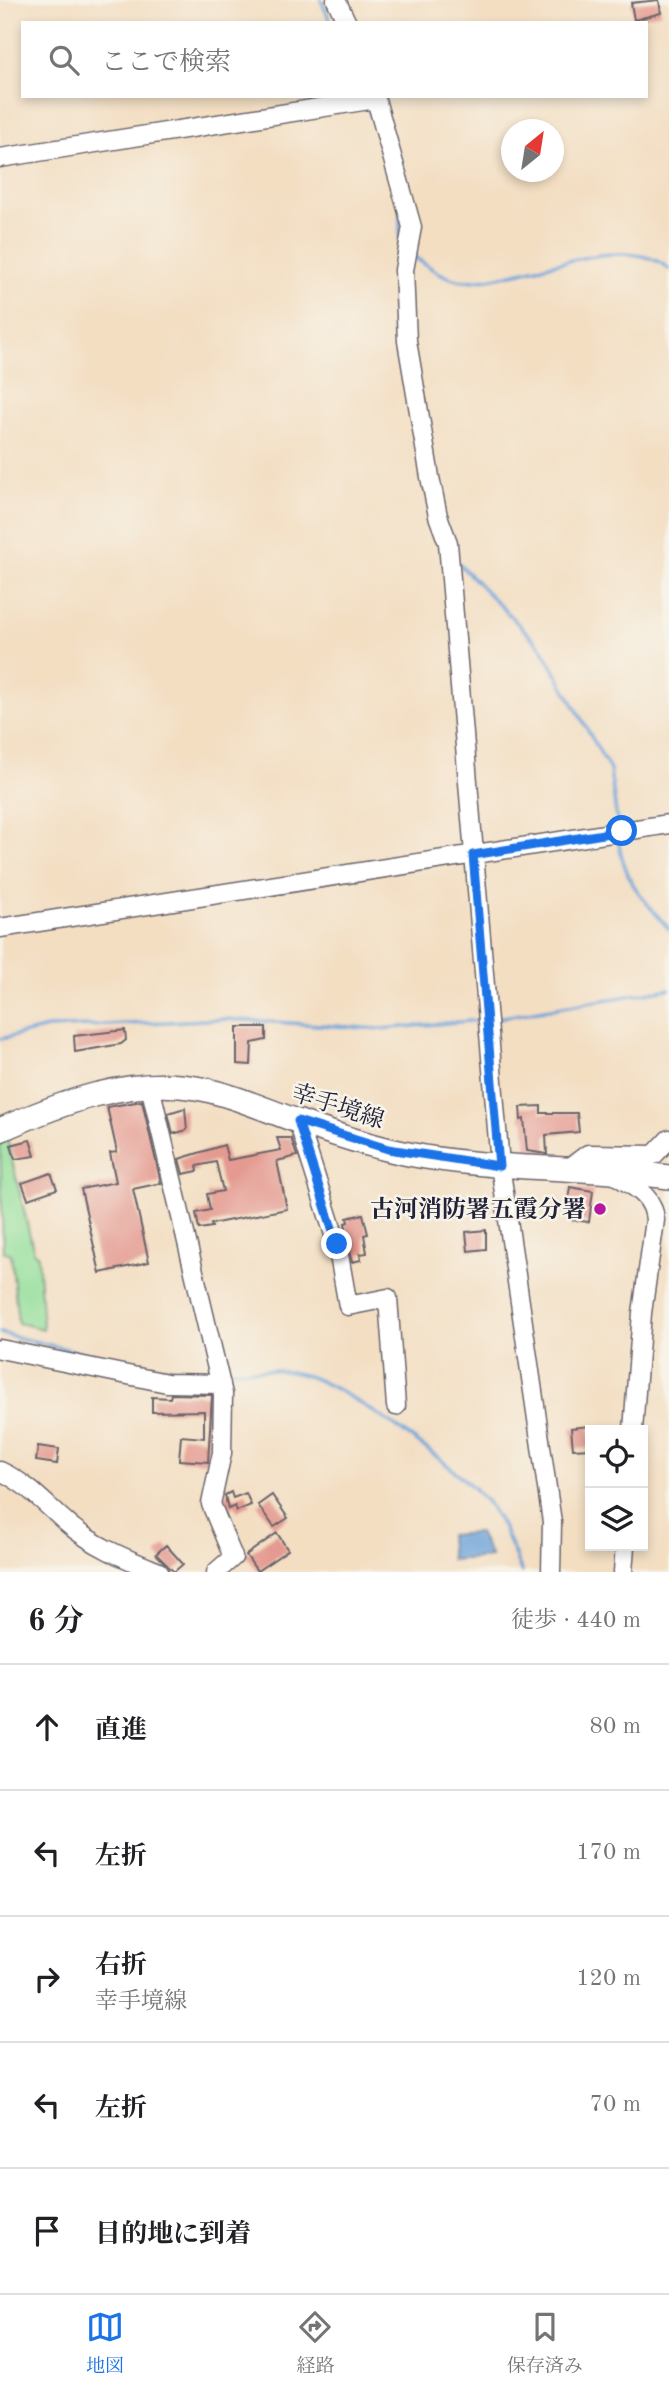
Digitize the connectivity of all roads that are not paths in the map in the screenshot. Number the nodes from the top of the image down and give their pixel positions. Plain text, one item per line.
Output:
1 (336, 0) edge
2 (346, 21) edge
3 (371, 99) edge
4 (0, 158) edge
5 (669, 824) edge
6 (473, 855) junction
7 (0, 928) edge
8 (150, 1086) junction
9 (298, 1121) junction
10 (0, 1130) edge
11 (669, 1139) edge
12 (499, 1166) junction
13 (565, 1171) junction
14 (610, 1172) junction
15 (669, 1177) edge
16 (0, 1349) edge
17 (221, 1384) junction
18 (396, 1406) dead end
19 (633, 1425) edge
20 (0, 1471) edge
21 (625, 1551) edge
22 (159, 1572) edge
23 (216, 1572) edge
24 (551, 1572) edge
25 (623, 1572) edge

1 - 2 street
3 - 4 street
3 - 6 street
5 - 6 street
6 - 7 street
6 - 12 street
8 - 9 main road, 幸手境線
8 - 10 main road, 幸手境線
8 - 17 street
9 - 12 main road, 幸手境線
9 - 18 street
11 - 13 street
12 - 13 main road, 幸手境線
12 - 24 street
13 - 14 main road, 幸手境線
14 - 15 main road, 幸手境線
14 - 19 street
16 - 17 street
17 - 23 street
20 - 22 street
21 - 25 street

